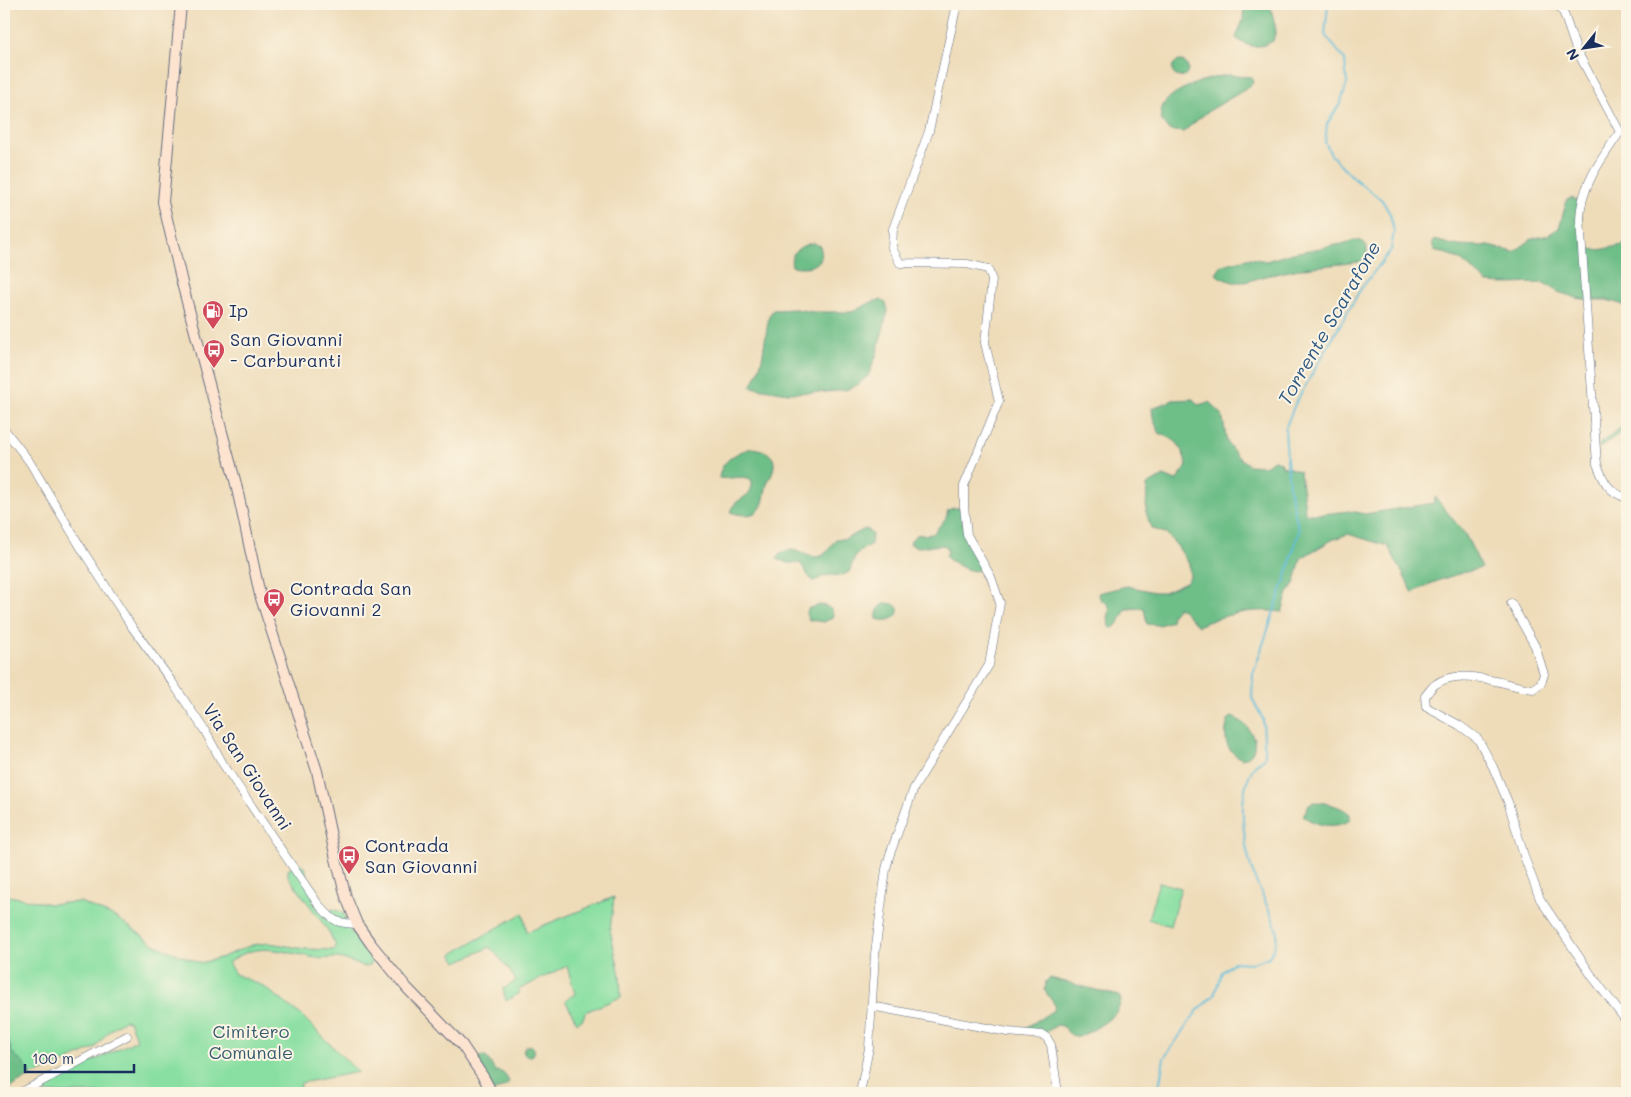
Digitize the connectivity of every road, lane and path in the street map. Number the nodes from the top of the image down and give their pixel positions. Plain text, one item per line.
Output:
1 (181, 4) edge
2 (957, 4) edge
3 (1558, 4) edge
4 (4, 429) edge
5 (1627, 498) edge
6 (1511, 603) dead end
7 (358, 924) junction
8 (871, 1006) junction
9 (1627, 1022) edge
10 (127, 1036) dead end
11 (1627, 1090) edge
12 (20, 1093) edge
13 (492, 1093) edge
14 (860, 1093) edge
15 (1058, 1093) edge
16 (1619, 1093) edge

1 - 7 main road
2 - 8 street
3 - 5 street
4 - 7 street, Via San Giovanni
6 - 9 street
7 - 13 main road
8 - 14 street
8 - 15 street
10 - 12 street
11 - 16 street

